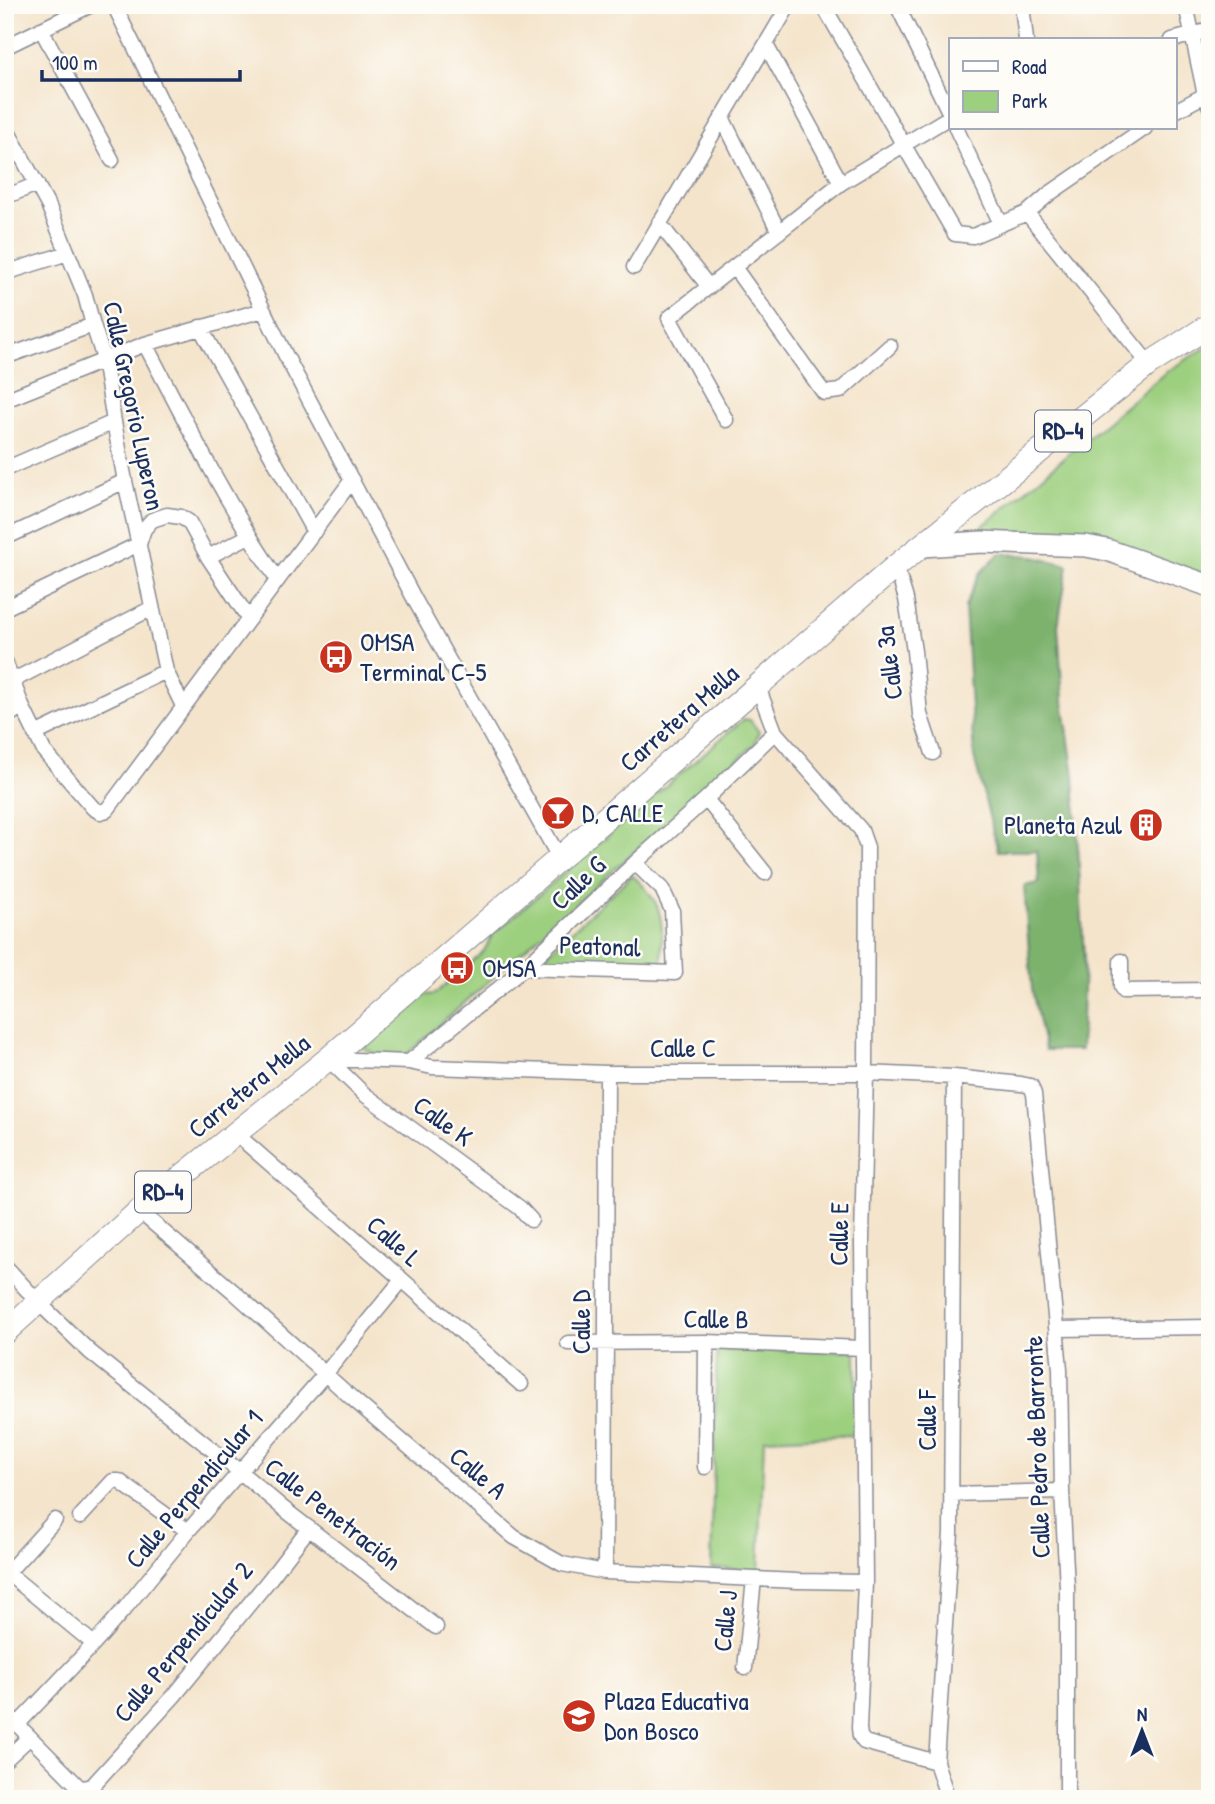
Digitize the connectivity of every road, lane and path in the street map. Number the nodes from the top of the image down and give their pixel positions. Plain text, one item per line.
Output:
1 (91, 5) edge
2 (114, 5) edge
3 (789, 5) edge
4 (824, 5) edge
5 (897, 5) edge
6 (1022, 5) edge
7 (1186, 5) edge
8 (41, 29) junction
9 (1210, 30) edge
10 (1191, 35) junction
11 (1026, 38) edge
12 (1176, 39) edge
13 (766, 45) junction
14 (5, 47) edge
15 (1207, 101) edge
16 (949, 109) edge
17 (1176, 111) edge
18 (949, 112) edge
19 (722, 117) junction
20 (5, 126) edge
21 (957, 130) edge
22 (1143, 130) edge
23 (903, 145) junction
24 (112, 160) dead end
25 (841, 183) junction
26 (37, 184) junction
27 (5, 197) edge
28 (1027, 213) junction
29 (659, 223) junction
30 (1000, 223) junction
31 (779, 232) junction
32 (68, 253) junction
33 (634, 267) dead end
34 (734, 267) junction
35 (5, 274) edge
36 (709, 287) junction
37 (263, 310) junction
38 (93, 325) junction
39 (1210, 325) edge
40 (200, 327) junction
41 (145, 344) junction
42 (890, 346) dead end
43 (5, 357) edge
44 (104, 359) junction
45 (1149, 364) junction
46 (5, 400) edge
47 (726, 420) dead end
48 (114, 422) junction
49 (5, 469) edge
50 (352, 480) junction
51 (125, 481) junction
52 (314, 531) junction
53 (249, 536) junction
54 (5, 538) edge
55 (139, 544) junction
56 (923, 546) junction
57 (208, 556) junction
58 (896, 566) junction
59 (278, 580) junction
60 (1210, 586) edge
61 (5, 608) edge
62 (152, 608) junction
63 (249, 619) junction
64 (5, 661) edge
65 (166, 671) junction
66 (12, 681) junction
67 (758, 687) junction
68 (22, 706) junction
69 (183, 706) junction
70 (5, 718) edge
71 (775, 732) junction
72 (35, 734) junction
73 (933, 752) dead end
74 (706, 799) junction
75 (560, 859) junction
76 (635, 863) junction
77 (765, 873) dead end
78 (1121, 961) dead end
79 (524, 968) junction
80 (1210, 990) edge
81 (328, 1059) junction
82 (408, 1062) junction
83 (607, 1073) junction
84 (866, 1073) junction
85 (954, 1077) junction
86 (1034, 1094) joint
87 (235, 1133) junction
88 (139, 1211) junction
89 (531, 1220) dead end
90 (5, 1266) edge
91 (402, 1280) junction
92 (39, 1303) junction
93 (1210, 1326) edge
94 (1058, 1329) junction
95 (5, 1332) edge
96 (606, 1342) junction
97 (706, 1342) junction
98 (568, 1343) dead end
99 (863, 1348) junction
100 (325, 1374) junction
101 (522, 1384) dead end
102 (705, 1467) dead end
103 (239, 1471) junction
104 (1062, 1491) junction
105 (951, 1494) junction
106 (80, 1517) dead end
107 (55, 1520) dead end
108 (309, 1528) junction
109 (188, 1531) junction
110 (6, 1572) edge
111 (605, 1572) junction
112 (754, 1579) junction
113 (865, 1582) junction
114 (436, 1627) dead end
115 (94, 1644) junction
116 (745, 1668) dead end
117 (5, 1712) edge
118 (18, 1724) junction
119 (30, 1737) junction
120 (5, 1760) edge
121 (936, 1762) junction
122 (948, 1799) edge
123 (1067, 1799) edge

1 - 8 street
2 - 37 street
3 - 13 street
4 - 23 street
5 - 16 street
6 - 11 street
7 - 10 street
8 - 14 street
8 - 24 street
9 - 10 street
10 - 12 street
10 - 15 street
13 - 19 street
13 - 25 street
15 - 17 street
18 - 23 street
19 - 29 street
19 - 31 street
20 - 26 street, Calle Gregorio Luperon
21 - 30 street
22 - 28 street
23 - 25 street
23 - 30 street
25 - 31 street
26 - 27 street
26 - 32 street, Calle Gregorio Luperon
28 - 30 street
28 - 45 street
29 - 33 street
29 - 36 street
31 - 34 street
32 - 35 street
32 - 38 street, Calle Gregorio Luperon
34 - 36 street
34 - 42 street
36 - 47 street
37 - 40 street
37 - 50 street
38 - 43 street
38 - 44 street, Calle Gregorio Luperon
39 - 45 main road, Carretera Mella / RD-4
40 - 41 street
40 - 52 street
41 - 44 street
41 - 53 street
44 - 46 street
44 - 48 street, Calle Gregorio Luperon
45 - 56 main road, Carretera Mella / RD-4
48 - 49 street
48 - 51 street, Calle Gregorio Luperon
50 - 52 street
50 - 75 street
51 - 54 street
51 - 55 street, Calle Gregorio Luperon
52 - 59 street
53 - 57 street
53 - 59 street
55 - 57 street
55 - 61 street
55 - 62 street, Calle Gregorio Luperon
56 - 58 main road, Carretera Mella / RD-4
56 - 60 main road
57 - 63 street
58 - 67 main road, Carretera Mella / RD-4
58 - 73 street, Calle 3a
59 - 63 street
62 - 65 street, Calle Gregorio Luperon
62 - 66 street
63 - 69 street
64 - 66 street
65 - 69 street, Calle Gregorio Luperon
65 - 72 street
66 - 68 street
67 - 71 street, Calle E
67 - 75 main road, Carretera Mella / RD-4
68 - 70 street
68 - 72 street
69 - 72 street
71 - 74 street, Calle G
71 - 84 street, Calle E
74 - 76 street, Calle G
74 - 77 street
75 - 81 main road, Carretera Mella / RD-4
76 - 79 street, Calle G
76 - 79 street, Peatonal
78 - 80 street
79 - 82 street, Calle G
81 - 82 street, Calle C
81 - 87 main road, Carretera Mella / RD-4
81 - 89 street, Calle K
82 - 83 street, Calle C
83 - 84 street, Calle C
83 - 96 street, Calle D
84 - 85 street, Calle C
84 - 99 street, Calle E
85 - 86 street, Calle C
85 - 105 street, Calle F
86 - 94 street, Calle Pedro de Barronte
87 - 88 main road, Carretera Mella / RD-4
87 - 91 street, Calle L
88 - 92 main road, Carretera Mella / RD-4
88 - 100 street, Calle A
90 - 92 street, Calle Penetración
91 - 100 street, Calle Perpendicular 1
91 - 101 street, Calle L
92 - 95 main road, Carretera Mella / RD-4
92 - 103 street, Calle Penetración
93 - 94 street
94 - 104 street, Calle Pedro de Barronte
96 - 97 street, Calle B
96 - 98 street, Calle B
96 - 111 street, Calle D
97 - 99 street, Calle B
97 - 102 street
99 - 113 street, Calle E
100 - 103 street, Calle Perpendicular 1
100 - 111 street, Calle A
103 - 108 street, Calle Penetración
103 - 109 street, Calle Perpendicular 1
104 - 105 street
104 - 123 street, Calle Pedro de Barronte
105 - 121 street, Calle F
106 - 109 street
107 - 110 street
108 - 114 street, Calle Penetración
108 - 119 street, Calle Perpendicular 2
109 - 115 street, Calle Perpendicular 1
110 - 115 street
111 - 112 street, Calle A
112 - 113 street, Calle A
112 - 116 street, Calle J
113 - 121 street, Calle E
115 - 118 street, Calle Perpendicular 1
117 - 118 street
118 - 119 street
119 - 120 street
121 - 122 street

